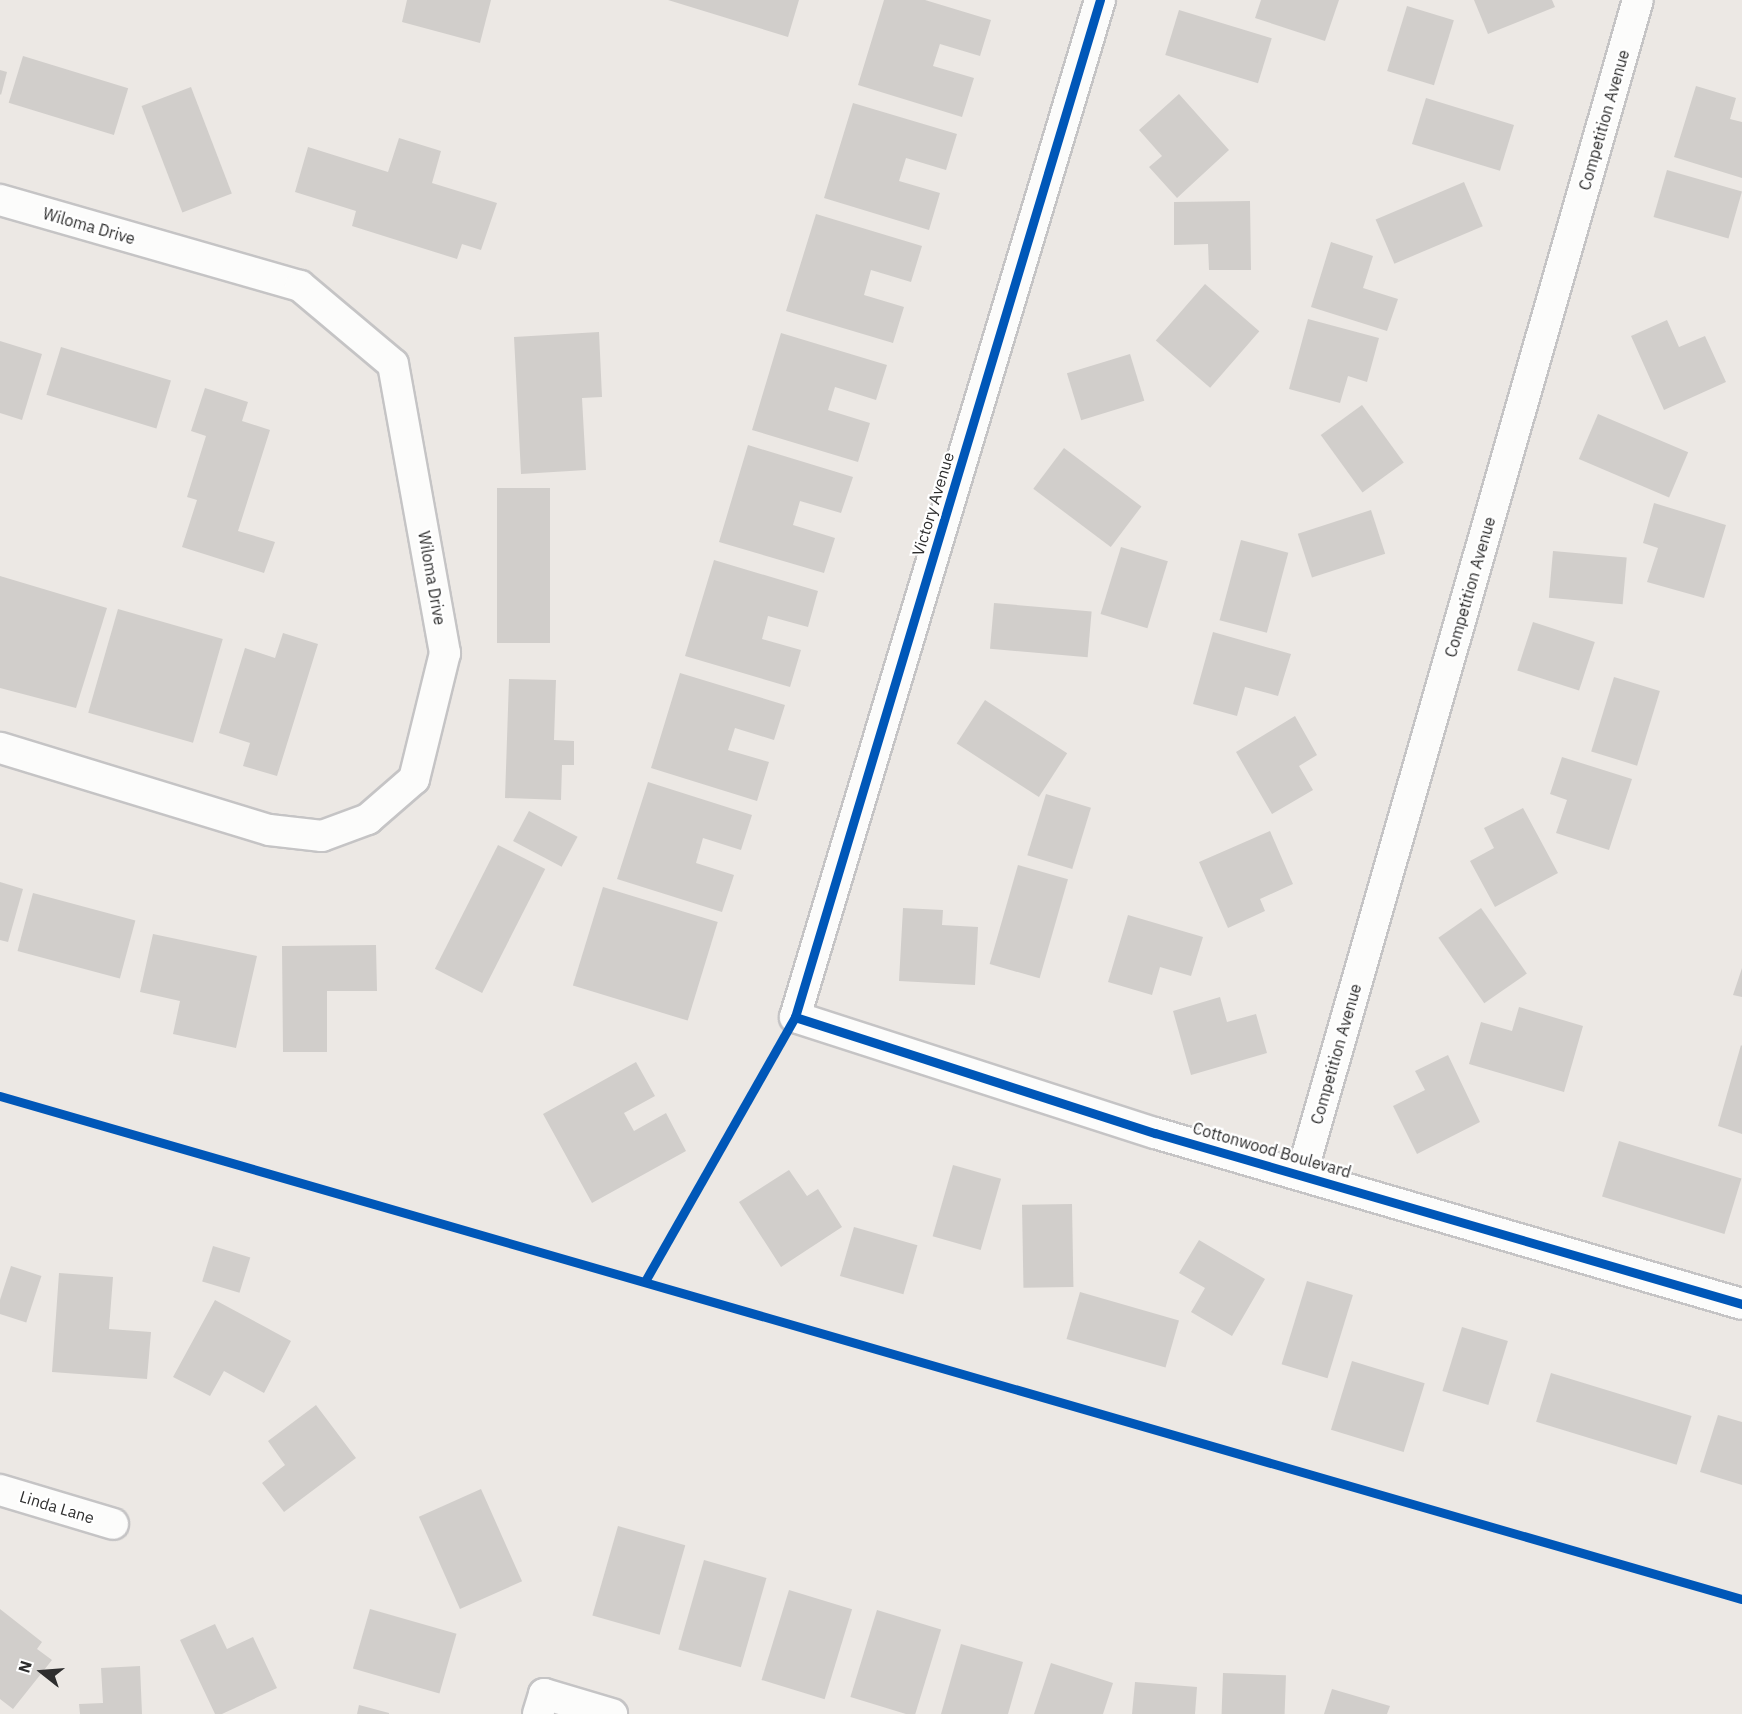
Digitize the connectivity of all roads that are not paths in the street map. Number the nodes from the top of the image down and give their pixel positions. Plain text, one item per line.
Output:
1 (1100, 0) edge
2 (1638, 0) edge
3 (0, 200) edge
4 (0, 748) edge
5 (795, 1017) joint
6 (1302, 1173) junction
7 (1742, 1304) edge
8 (0, 1490) edge
9 (113, 1524) dead end
10 (541, 1704) edge
11 (612, 1714) edge

1 - 5 street, Victory Avenue
2 - 6 street, Competition Avenue
3 - 4 street, Wiloma Drive
5 - 6 street, Cottonwood Boulevard
6 - 7 street, Cottonwood Boulevard
8 - 9 street, Linda Lane
10 - 11 street

